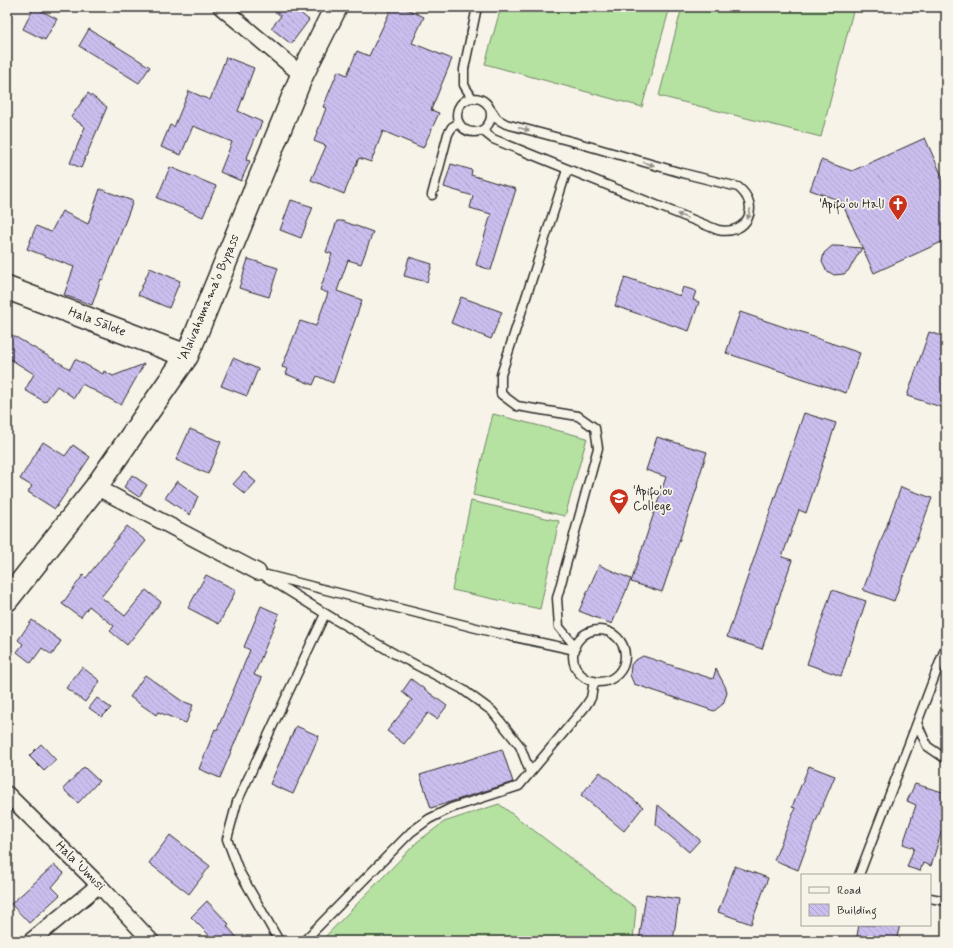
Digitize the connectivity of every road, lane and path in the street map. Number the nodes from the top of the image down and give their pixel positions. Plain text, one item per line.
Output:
1 (221, 7) edge
2 (336, 7) edge
3 (477, 7) edge
4 (302, 75) junction
5 (472, 98) junction
6 (491, 110) junction
7 (459, 123) junction
8 (483, 131) junction
9 (567, 170) junction
10 (432, 195) dead end
11 (7, 288) edge
12 (187, 356) junction
13 (96, 487) junction
14 (258, 572) junction
15 (7, 600) edge
16 (325, 614) junction
17 (946, 646) edge
18 (575, 648) junction
19 (594, 681) junction
20 (917, 723) junction
21 (946, 759) edge
22 (530, 772) junction
23 (7, 794) edge
24 (859, 874) edge
25 (99, 885) junction
26 (931, 898) edge
27 (946, 901) edge
28 (31, 941) edge
29 (150, 941) edge
30 (278, 941) edge
31 (304, 941) edge

1 - 4 street
2 - 4 main road, 'Alaivahamama'o Bypass
3 - 5 lane
4 - 12 main road, 'Alaivahamama'o Bypass
5 - 6 lane
5 - 7 lane
6 - 8 lane
6 -> 9 lane
7 - 8 lane
7 - 10 lane
8 - 9 lane
9 - 18 lane
11 - 12 main road, Hala Sālote
12 - 13 main road, 'Alaivahamama'o Bypass
13 - 14 street
13 - 15 main road, 'Alaivahamama'o Bypass
14 - 16 lane
14 - 18 lane
16 - 22 lane
16 - 30 lane
17 - 20 lane
18 - 19 lane
18 - 19 lane
19 - 22 lane
20 - 21 lane
20 - 24 lane
22 - 31 lane
23 - 25 street, Hala 'Umusi
25 - 28 street
25 - 29 street, Hala 'Umusi
26 - 27 lane

